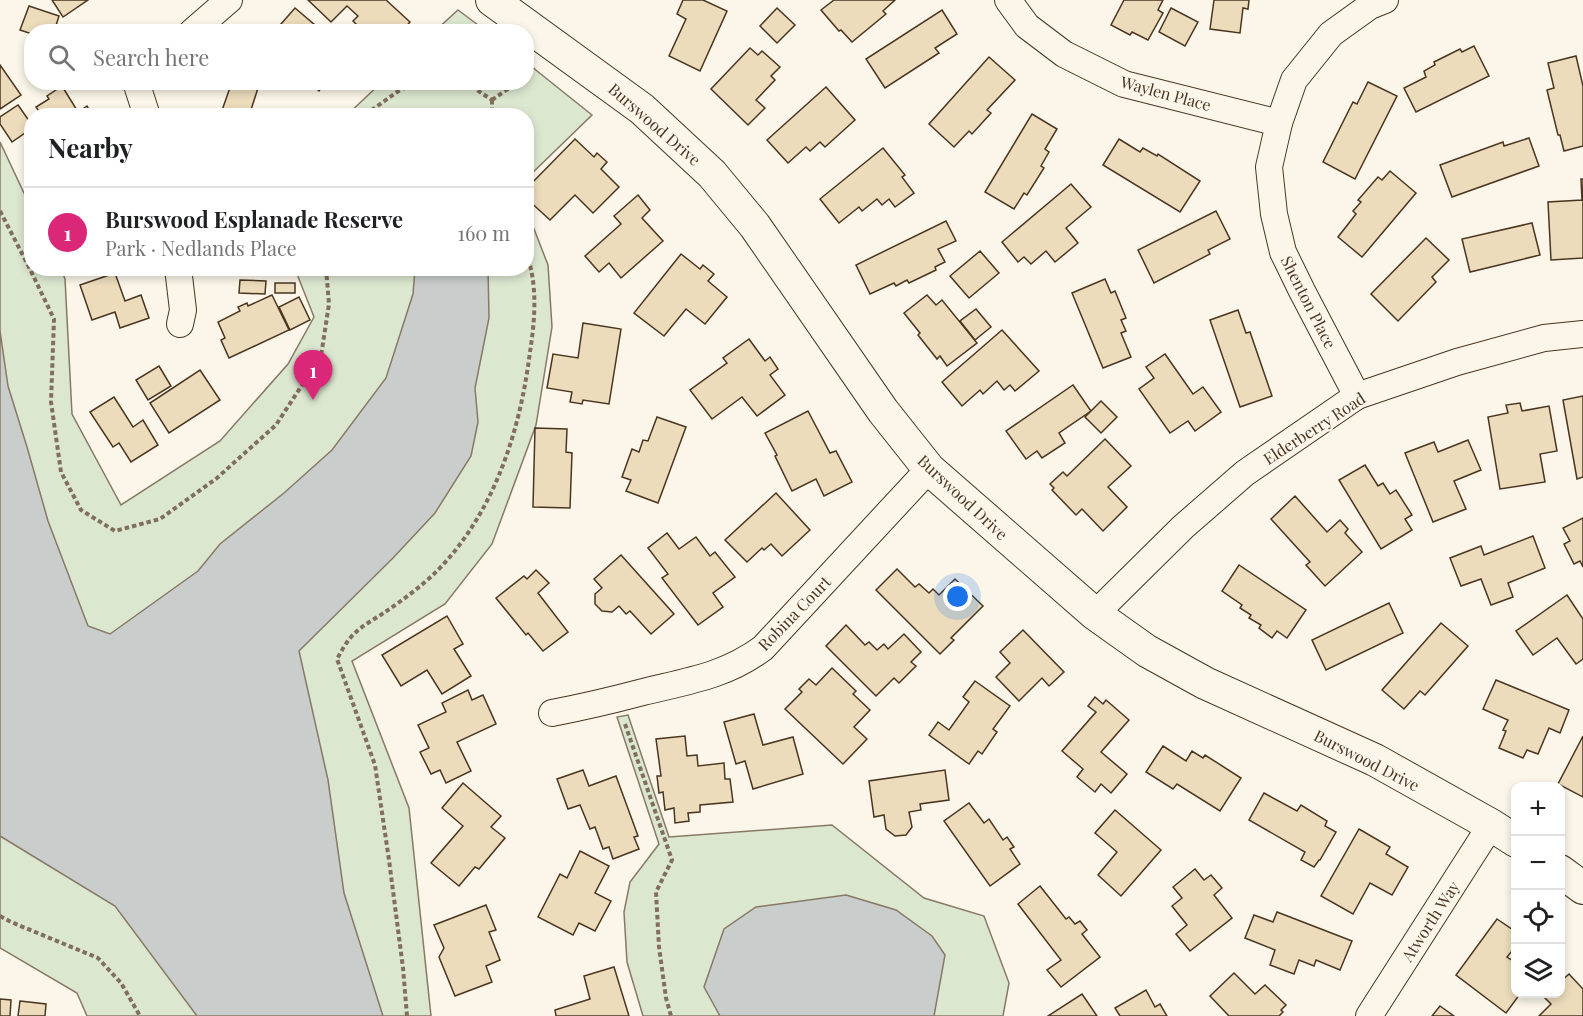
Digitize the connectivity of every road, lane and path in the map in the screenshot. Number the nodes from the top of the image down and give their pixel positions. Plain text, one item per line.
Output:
1 (229, 0) edge
2 (492, 0) edge
3 (1008, 0) edge
4 (1386, 0) edge
5 (201, 24) edge
6 (525, 24) edge
7 (534, 31) edge
8 (138, 90) edge
9 (401, 90) edge
10 (477, 90) edge
11 (506, 90) edge
12 (492, 100) junction
13 (144, 108) edge
14 (375, 108) edge
15 (492, 108) edge
16 (1279, 123) junction
17 (0, 212) edge
18 (24, 258) edge
19 (33, 276) edge
20 (179, 276) edge
21 (326, 276) edge
22 (532, 276) edge
23 (180, 324) dead end
24 (1583, 334) edge
25 (1357, 396) junction
26 (929, 470) junction
27 (1095, 614) junction
28 (552, 713) dead end
29 (623, 718) dead end
30 (1503, 833) edge
31 (1565, 875) edge
32 (1583, 888) edge
33 (0, 916) edge
34 (141, 1016) edge
35 (407, 1016) edge
36 (671, 1016) edge
37 (1368, 1016) edge

1 - 5 street
2 - 6 street, Burswood Drive
3 - 16 street, Waylen Place
4 - 16 street, Shenton Place
7 - 26 street, Burswood Drive
8 - 13 street
9 - 14 path
10 - 12 path
11 - 12 path
12 - 15 path
16 - 25 street, Shenton Place
17 - 18 path
19 - 21 path
20 - 23 street
22 - 35 path
24 - 25 street, Elderberry Road
25 - 27 street, Elderberry Road
26 - 27 street, Burswood Drive
26 - 28 street, Robina Court
27 - 30 street, Burswood Drive
29 - 36 path
30 - 37 street, Atworth Way
31 - 32 street
33 - 34 path

